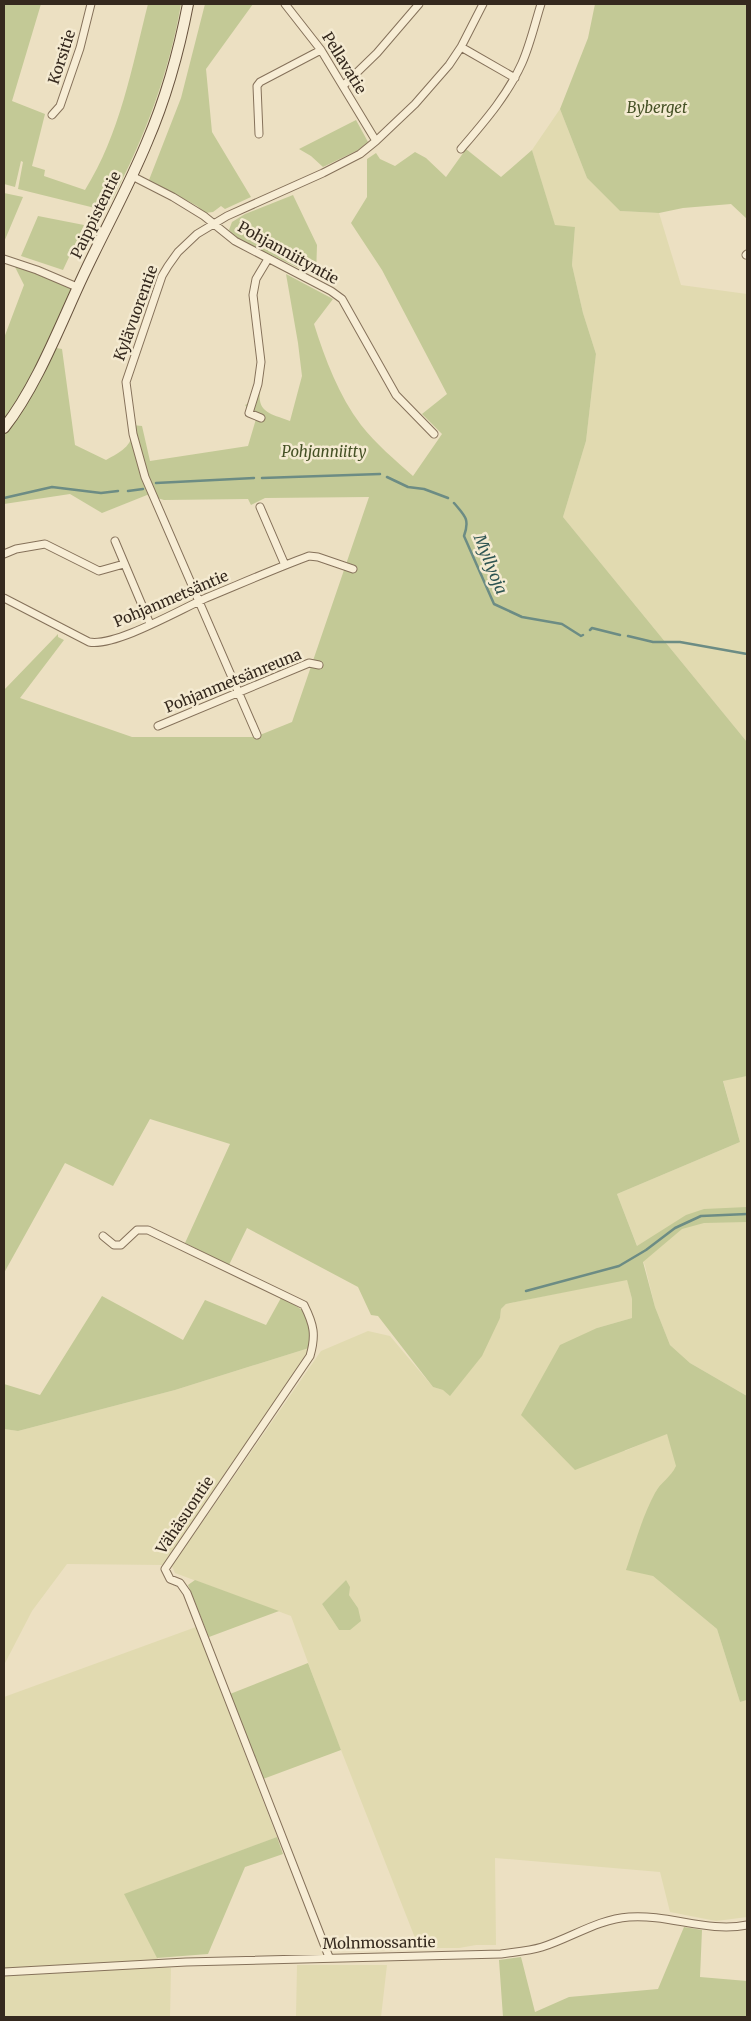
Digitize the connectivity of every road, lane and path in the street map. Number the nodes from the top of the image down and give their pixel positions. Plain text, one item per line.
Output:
1 (91, 4) edge
2 (188, 4) edge
3 (419, 4) edge
4 (483, 4) edge
5 (541, 4) edge
6 (290, 5) edge
7 (461, 47) junction
8 (321, 50) junction
9 (515, 78) junction
10 (343, 86) junction
11 (52, 115) dead end
12 (259, 134) dead end
13 (376, 141) junction
14 (461, 150) dead end
15 (132, 176) junction
16 (215, 225) junction
17 (4, 259) edge
18 (268, 259) junction
19 (78, 287) junction
20 (261, 418) dead end
21 (4, 428) edge
22 (434, 434) dead end
23 (260, 507) dead end
24 (115, 541) dead end
25 (4, 554) edge
26 (124, 564) junction
27 (286, 565) junction
28 (354, 568) dead end
29 (4, 598) edge
30 (200, 601) junction
31 (150, 624) junction
32 (319, 666) dead end
33 (238, 692) junction
34 (158, 726) dead end
35 (257, 735) dead end
36 (103, 1236) dead end
37 (747, 1925) edge
38 (329, 1957) junction
39 (4, 1972) edge

1 - 11 street, Korsitie
2 - 15 street, Paippistentie
3 - 10 street
4 - 7 street, Kylävuorentie
5 - 9 street
6 - 8 street, Pellavatie
7 - 9 street
7 - 13 street, Kylävuorentie
8 - 10 street, Pellavatie
8 - 12 street
9 - 14 street
10 - 13 street, Pellavatie
13 - 16 street, Kylävuorentie
15 - 16 street, Pohjanniityntie
15 - 19 street, Paippistentie
16 - 18 street, Pohjanniityntie
16 - 30 street, Kylävuorentie
17 - 19 street
18 - 20 street
18 - 22 street, Pohjanniityntie
19 - 21 street, Paippistentie
23 - 27 street
24 - 26 street
25 - 26 street
26 - 31 street
27 - 28 street, Pohjanmetsäntie
27 - 30 street, Pohjanmetsäntie
29 - 31 street, Pohjanmetsäntie
30 - 31 street, Pohjanmetsäntie
30 - 33 street, Kylävuorentie
32 - 33 street, Pohjanmetsänreuna
33 - 34 street, Pohjanmetsänreuna
33 - 35 street, Kylävuorentie
36 - 38 street, Vähäsuontie
37 - 38 street, Molnmossantie
38 - 39 street, Molnmossantie

